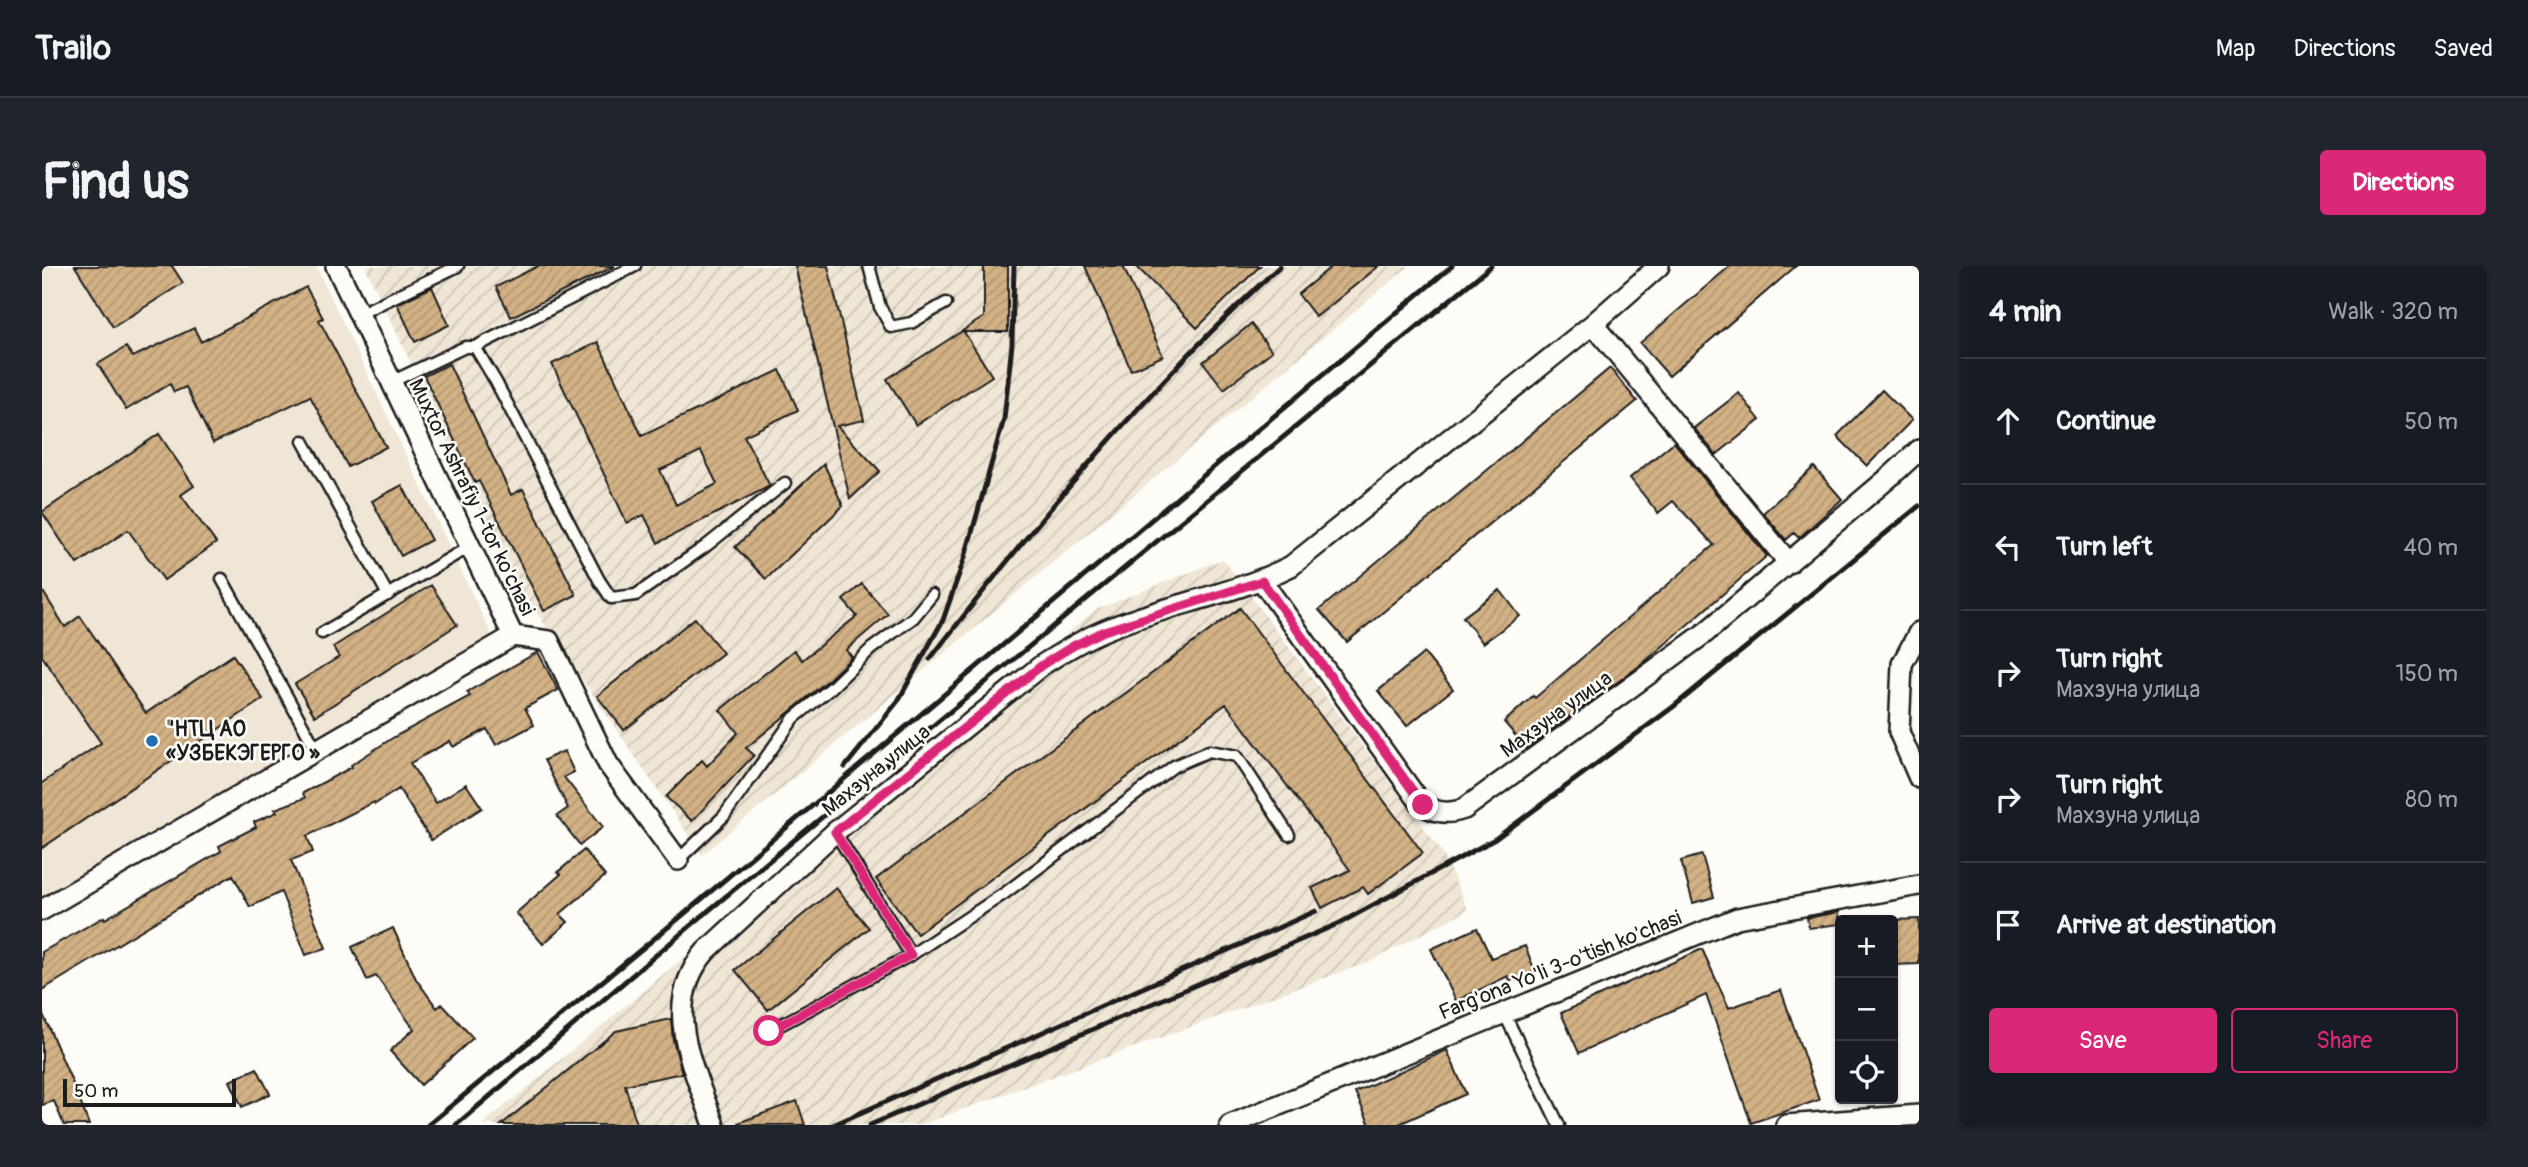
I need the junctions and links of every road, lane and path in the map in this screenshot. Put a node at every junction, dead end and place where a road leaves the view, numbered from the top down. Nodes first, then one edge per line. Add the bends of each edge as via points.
1 (336, 266) edge
2 (458, 266) edge
3 (635, 266) edge
4 (869, 266) edge
5 (1659, 266) edge
6 (946, 303) dead end
7 (359, 314) junction
8 (1594, 324) junction
9 (475, 347) junction
10 (391, 382) junction
11 (303, 441) dead end
12 (1919, 450) edge
13 (785, 483) dead end
14 (464, 550) dead end
15 (1789, 563) junction
16 (222, 579) dead end
17 (1262, 581) junction
18 (388, 594) junction
19 (932, 594) dead end
20 (1919, 632) edge
21 (322, 633) dead end
22 (513, 636) junction
23 (317, 751) junction
24 (1919, 778) edge
25 (835, 832) junction
26 (1289, 835) dead end
27 (678, 860) joint
28 (1919, 885) edge
29 (42, 910) edge
30 (911, 955) junction
31 (1504, 1013) junction
32 (769, 1031) dead end
33 (1919, 1115) edge
34 (714, 1125) edge
35 (1230, 1125) edge
36 (1559, 1125) edge
37 (1789, 1125) edge

1 - 7 street, Muxtor Ashrafiy 1-tor ko'chasi
2 - 7 lane
3 - 9 lane
4 - 6 lane via 880,307 891,327 911,323
5 - 8 street, Махзуна улица
7 - 10 street, Muxtor Ashrafiy 1-tor ko'chasi
8 - 15 street
8 - 17 street, Махзуна улица via 1292,566
9 - 10 lane via 465,347
9 - 13 lane via 611,598 636,594
10 - 22 street, Muxtor Ashrafiy 1-tor ko'chasi
11 - 18 lane
12 - 15 street, Махзуна улица
14 - 18 lane
15 - 17 street, Махзуна улица via 1705,633 1464,809 1445,812 1419,800
16 - 23 lane
17 - 25 street, Махзуна улица via 1104,631 1073,646 1042,665
18 - 21 lane
19 - 27 lane via 913,618 794,718 724,816
20 - 24 street via 1902,664 1899,732
22 - 23 street
22 - 27 street, Muxtor Ashrafiy 1-tor ko'chasi via 549,641 608,764
23 - 29 street
25 - 30 lane
25 - 34 street, Махзуна улица via 692,968 683,999 683,1035
26 - 30 lane via 1237,756 1209,751 1174,766 1005,894
28 - 31 street, Farg'ona Yo'li 3-o'tish ko'chasi via 1737,918
30 - 32 lane
31 - 35 street, Farg'ona Yo'li 3-o'tish ko'chasi
31 - 36 lane
33 - 37 street

